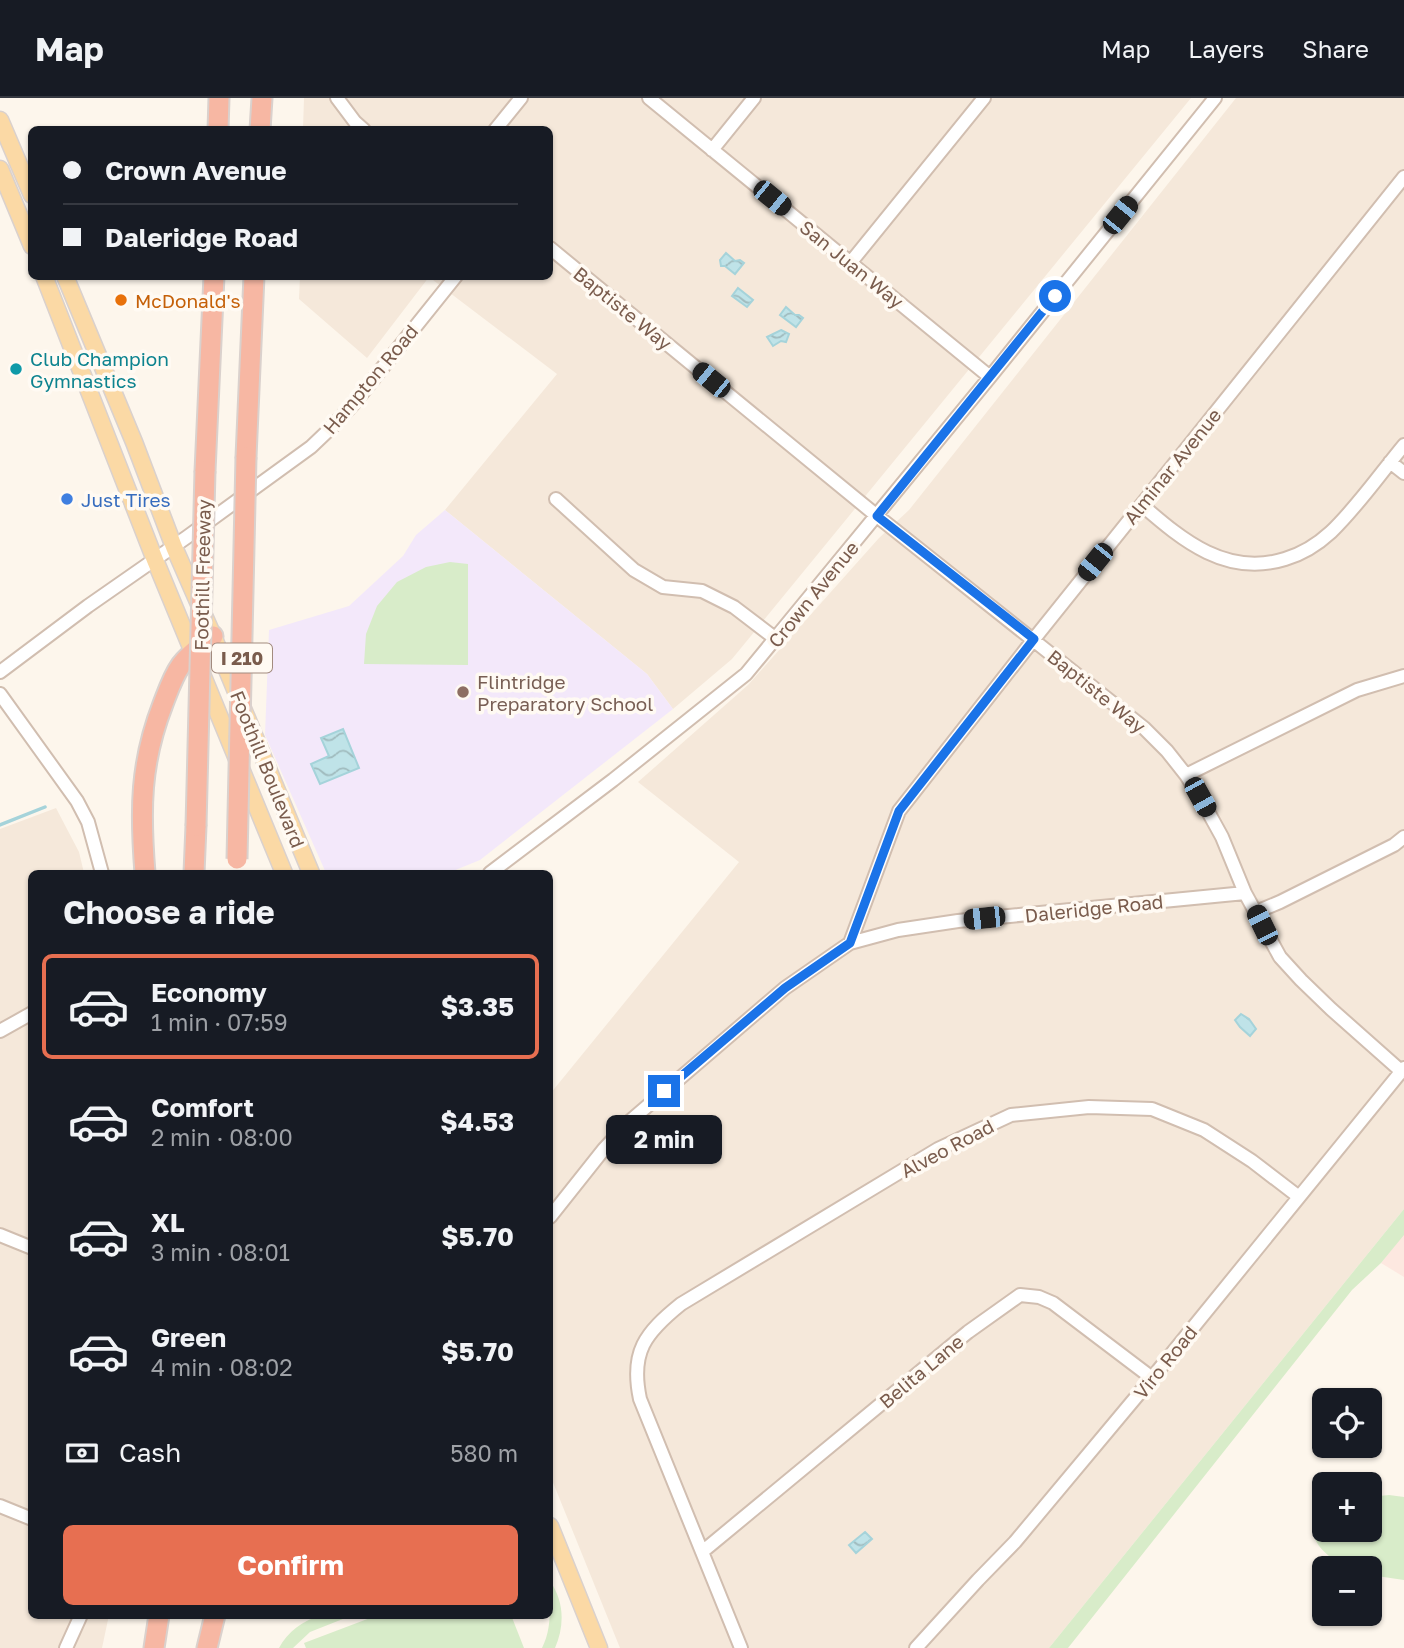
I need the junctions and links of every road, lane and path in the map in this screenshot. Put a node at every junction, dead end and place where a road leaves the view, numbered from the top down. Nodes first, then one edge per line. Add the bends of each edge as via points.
1 (219, 98) edge
2 (262, 98) edge
3 (337, 98) edge
4 (520, 98) edge
5 (649, 98) edge
6 (754, 98) edge
7 (984, 98) edge
8 (1215, 98) edge
9 (0, 120) edge
10 (218, 126) edge
11 (260, 126) edge
12 (360, 126) edge
13 (498, 126) edge
14 (712, 150) junction
15 (0, 169) edge
16 (1404, 177) edge
17 (28, 186) edge
18 (28, 236) edge
19 (553, 250) edge
20 (851, 262) junction
21 (46, 280) edge
22 (67, 280) edge
23 (214, 280) edge
24 (254, 280) edge
25 (453, 280) edge
26 (990, 377) junction
27 (1404, 445) edge
28 (1390, 462) junction
29 (1404, 473) edge
30 (556, 499) dead end
31 (1142, 505) junction
32 (877, 516) junction
33 (174, 547) junction
34 (155, 560) junction
35 (213, 636) junction
36 (776, 639) junction
37 (1034, 639) junction
38 (193, 653) junction
39 (0, 672) edge
40 (1404, 676) edge
41 (0, 694) edge
42 (1186, 775) junction
43 (1404, 837) edge
44 (237, 866) edge
45 (101, 870) edge
46 (145, 870) edge
47 (194, 870) edge
48 (283, 870) edge
49 (310, 870) edge
50 (494, 870) edge
51 (1245, 893) junction
52 (1256, 912) junction
53 (850, 943) junction
54 (28, 1015) edge
55 (0, 1031) edge
56 (1403, 1069) edge
57 (1298, 1197) junction
58 (553, 1213) edge
59 (0, 1235) edge
60 (28, 1246) edge
61 (1152, 1378) junction
62 (0, 1506) edge
63 (28, 1517) edge
64 (553, 1533) edge
65 (702, 1552) junction
66 (79, 1619) edge
67 (158, 1619) edge
68 (159, 1619) edge
69 (209, 1619) edge
70 (214, 1619) edge
71 (66, 1648) edge
72 (148, 1648) edge
73 (154, 1648) edge
74 (206, 1648) edge
75 (599, 1648) edge
76 (741, 1648) edge
77 (916, 1648) edge

1 - 10 highway
2 - 11 highway
3 - 12 street
4 - 13 street
5 - 14 street, San Juan Way
6 - 14 street
7 - 20 street
8 - 26 street, Crown Avenue
9 - 17 main road
14 - 20 street, San Juan Way
15 - 18 main road
16 - 31 street, Alminar Avenue
19 - 32 street, Baptiste Way
20 - 26 street, San Juan Way
21 - 34 main road, Foothill Boulevard
22 - 33 main road, Foothill Boulevard
23 - 47 highway, Foothill Freeway / I 210, bridge
24 - 44 highway, I 210, bridge
25 - 33 street, Hampton Road via 333,426
26 - 32 street, Crown Avenue
27 - 28 street
28 - 29 street
28 - 31 street via 1329,533 1299,554 1273,563 1255,565 1214,556
30 - 36 street via 634,570 663,586 702,591 734,607
31 - 37 street, Alminar Avenue
32 - 36 street, Crown Avenue
32 - 37 street, Baptiste Way
33 - 34 street, Hampton Road
33 - 35 main road, Foothill Boulevard
34 - 38 main road, Foothill Boulevard
34 - 39 street, Hampton Road
35 - 38 highway
35 - 49 main road, Foothill Boulevard
36 - 50 street, Crown Avenue via 746,674
37 - 42 street, Baptiste Way via 1144,728
37 - 53 street, Alminar Avenue via 899,811
38 - 46 highway via 170,685 147,760 141,810
38 - 48 main road, Foothill Boulevard
40 - 42 street via 1357,690
41 - 45 street via 77,801
42 - 51 street, Baptiste Way via 1222,837
43 - 52 street
51 - 52 street, Baptiste Way
51 - 53 street, Daleridge Road via 958,921
52 - 56 street, Baptiste Way via 1280,957 1301,980
53 - 58 street, Daleridge Road via 785,988 630,1121
54 - 55 street
56 - 57 street, Viro Road
57 - 61 street, Viro Road
57 - 65 street, Alveo Road via 1204,1130 1152,1109 1089,1107 1011,1115 937,1149 681,1304 650,1332 636,1364 636,1381
59 - 60 street
61 - 65 street, Belita Lane via 1053,1303 1020,1295 968,1332
61 - 77 street, Viro Road via 1015,1542
62 - 63 street
64 - 75 main road
65 - 76 street
66 - 71 street
67 - 72 highway
68 - 73 highway
69 - 74 highway
70 - 74 highway

